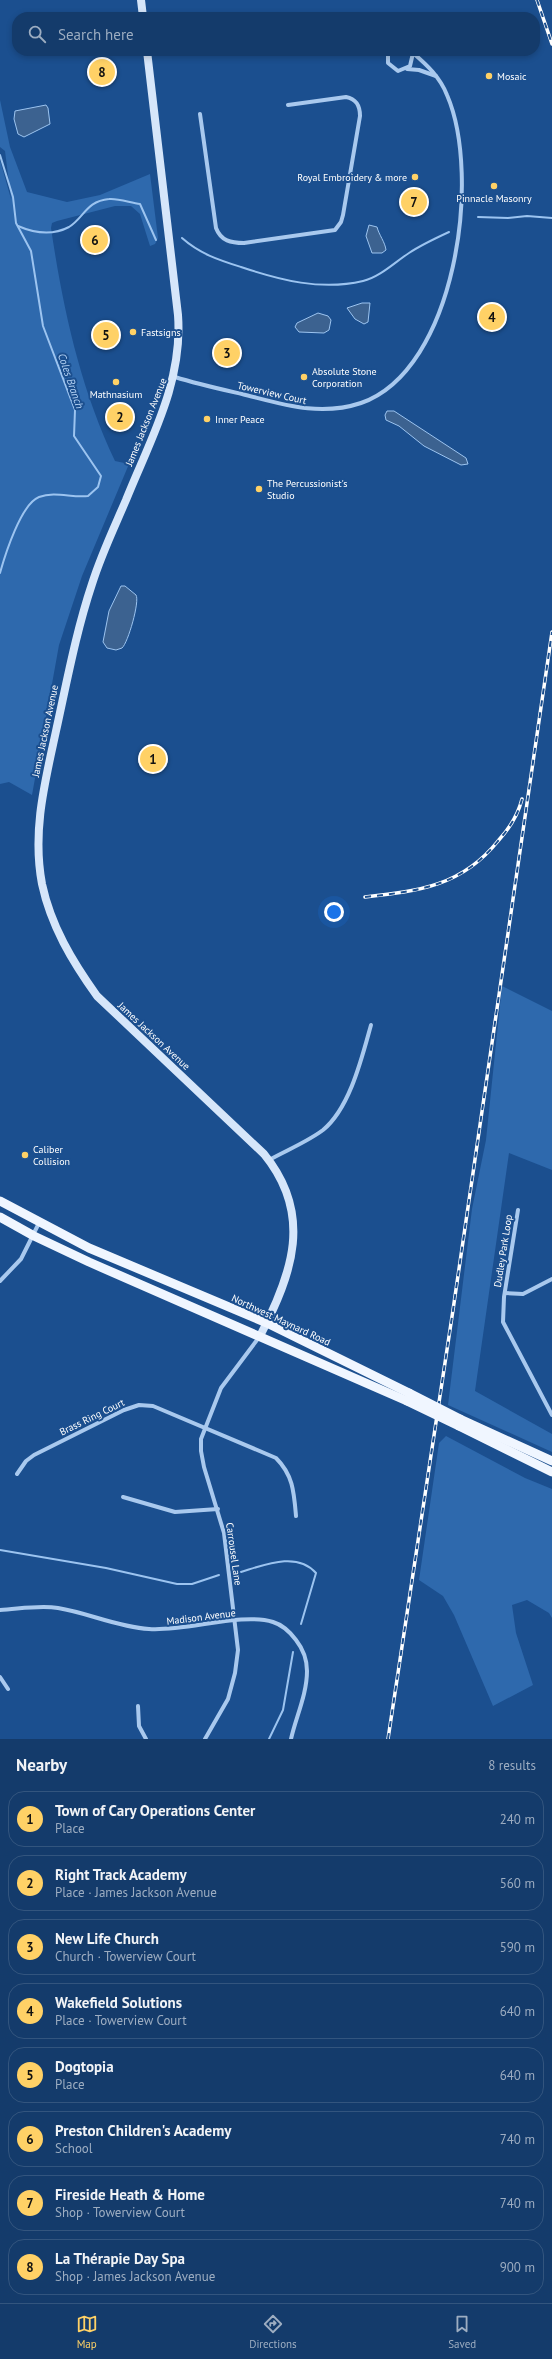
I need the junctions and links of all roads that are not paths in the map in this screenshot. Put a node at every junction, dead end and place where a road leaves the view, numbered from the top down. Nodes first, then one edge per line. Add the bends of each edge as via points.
1 (141, 0) edge
2 (142, 12) edge
3 (148, 56) edge
4 (387, 56) edge
5 (412, 56) edge
6 (417, 56) edge
7 (407, 69) junction
8 (436, 76) junction
9 (288, 105) dead end
10 (200, 114) dead end
11 (175, 377) junction
12 (371, 1025) dead end
13 (269, 1160) junction
14 (0, 1201) edge
15 (518, 1210) dead end
16 (0, 1217) edge
17 (39, 1223) junction
18 (34, 1236) junction
19 (552, 1279) edge
20 (0, 1282) edge
21 (505, 1294) junction
22 (267, 1323) junction
23 (260, 1336) junction
24 (408, 1397) junction
25 (552, 1415) edge
26 (460, 1423) junction
27 (205, 1427) junction
28 (552, 1461) edge
29 (552, 1472) edge
30 (17, 1474) dead end
31 (123, 1497) dead end
32 (218, 1509) junction
33 (296, 1516) dead end
34 (0, 1610) edge
35 (235, 1622) junction
36 (0, 1677) edge
37 (8, 1690) dead end
38 (138, 1706) dead end
39 (146, 1739) edge
40 (205, 1739) edge
41 (291, 1739) edge

1 - 2 street
3 - 11 street, James Jackson Avenue via 179,322
4 - 7 street via 390,67 398,70
5 - 7 street via 412,62
6 - 8 street, Towerview Court
7 - 8 street
8 - 11 street, Towerview Court via 452,106 458,136 463,192 460,239 449,282 438,311 425,340 403,373 390,385 362,402 330,410 298,408
9 - 10 street via 346,97 358,104 360,116 343,215 335,230 244,243 233,243 219,235
11 - 13 street, James Jackson Avenue via 92,582 73,652 45,779 40,806 38,857 45,894 59,935 97,996
12 - 13 street via 346,1098 332,1120 308,1140
13 - 22 street, James Jackson Avenue via 283,1182 291,1203 294,1239 285,1280
14 - 17 main road, Northwest Maynard Road
15 - 21 street, Dudley Park Loop
16 - 18 main road, Northwest Maynard Road
17 - 18 street
17 - 22 main road, Northwest Maynard Road via 96,1251
18 - 20 street via 17,1264
18 - 23 main road, Northwest Maynard Road
19 - 21 street, Dudley Park Loop via 523,1294
21 - 25 street, Dudley Park Loop via 503,1322
22 - 23 street, James Jackson Avenue
22 - 24 main road, Northwest Maynard Road
23 - 24 main road, Northwest Maynard Road
23 - 27 street, Carrousel Lane via 221,1388
24 - 26 main road, Northwest Maynard Road, bridge
26 - 28 main road, Northwest Maynard Road
26 - 29 main road, Northwest Maynard Road
27 - 30 street, Brass Ring Court via 153,1406 133,1406 34,1455
27 - 32 street, Carrousel Lane via 200,1451
27 - 33 street, Brass Ring Court via 266,1452 279,1461 289,1473 292,1482
31 - 32 street via 175,1512
32 - 35 street, Carrousel Lane via 224,1533
34 - 35 street, Madison Avenue via 56,1608 121,1626 151,1630
35 - 40 street, Carrousel Lane via 238,1650 233,1683 225,1707
35 - 41 street, Madison Avenue via 272,1622 286,1628 299,1644 306,1662 307,1676
36 - 37 street
38 - 39 street via 139,1726

